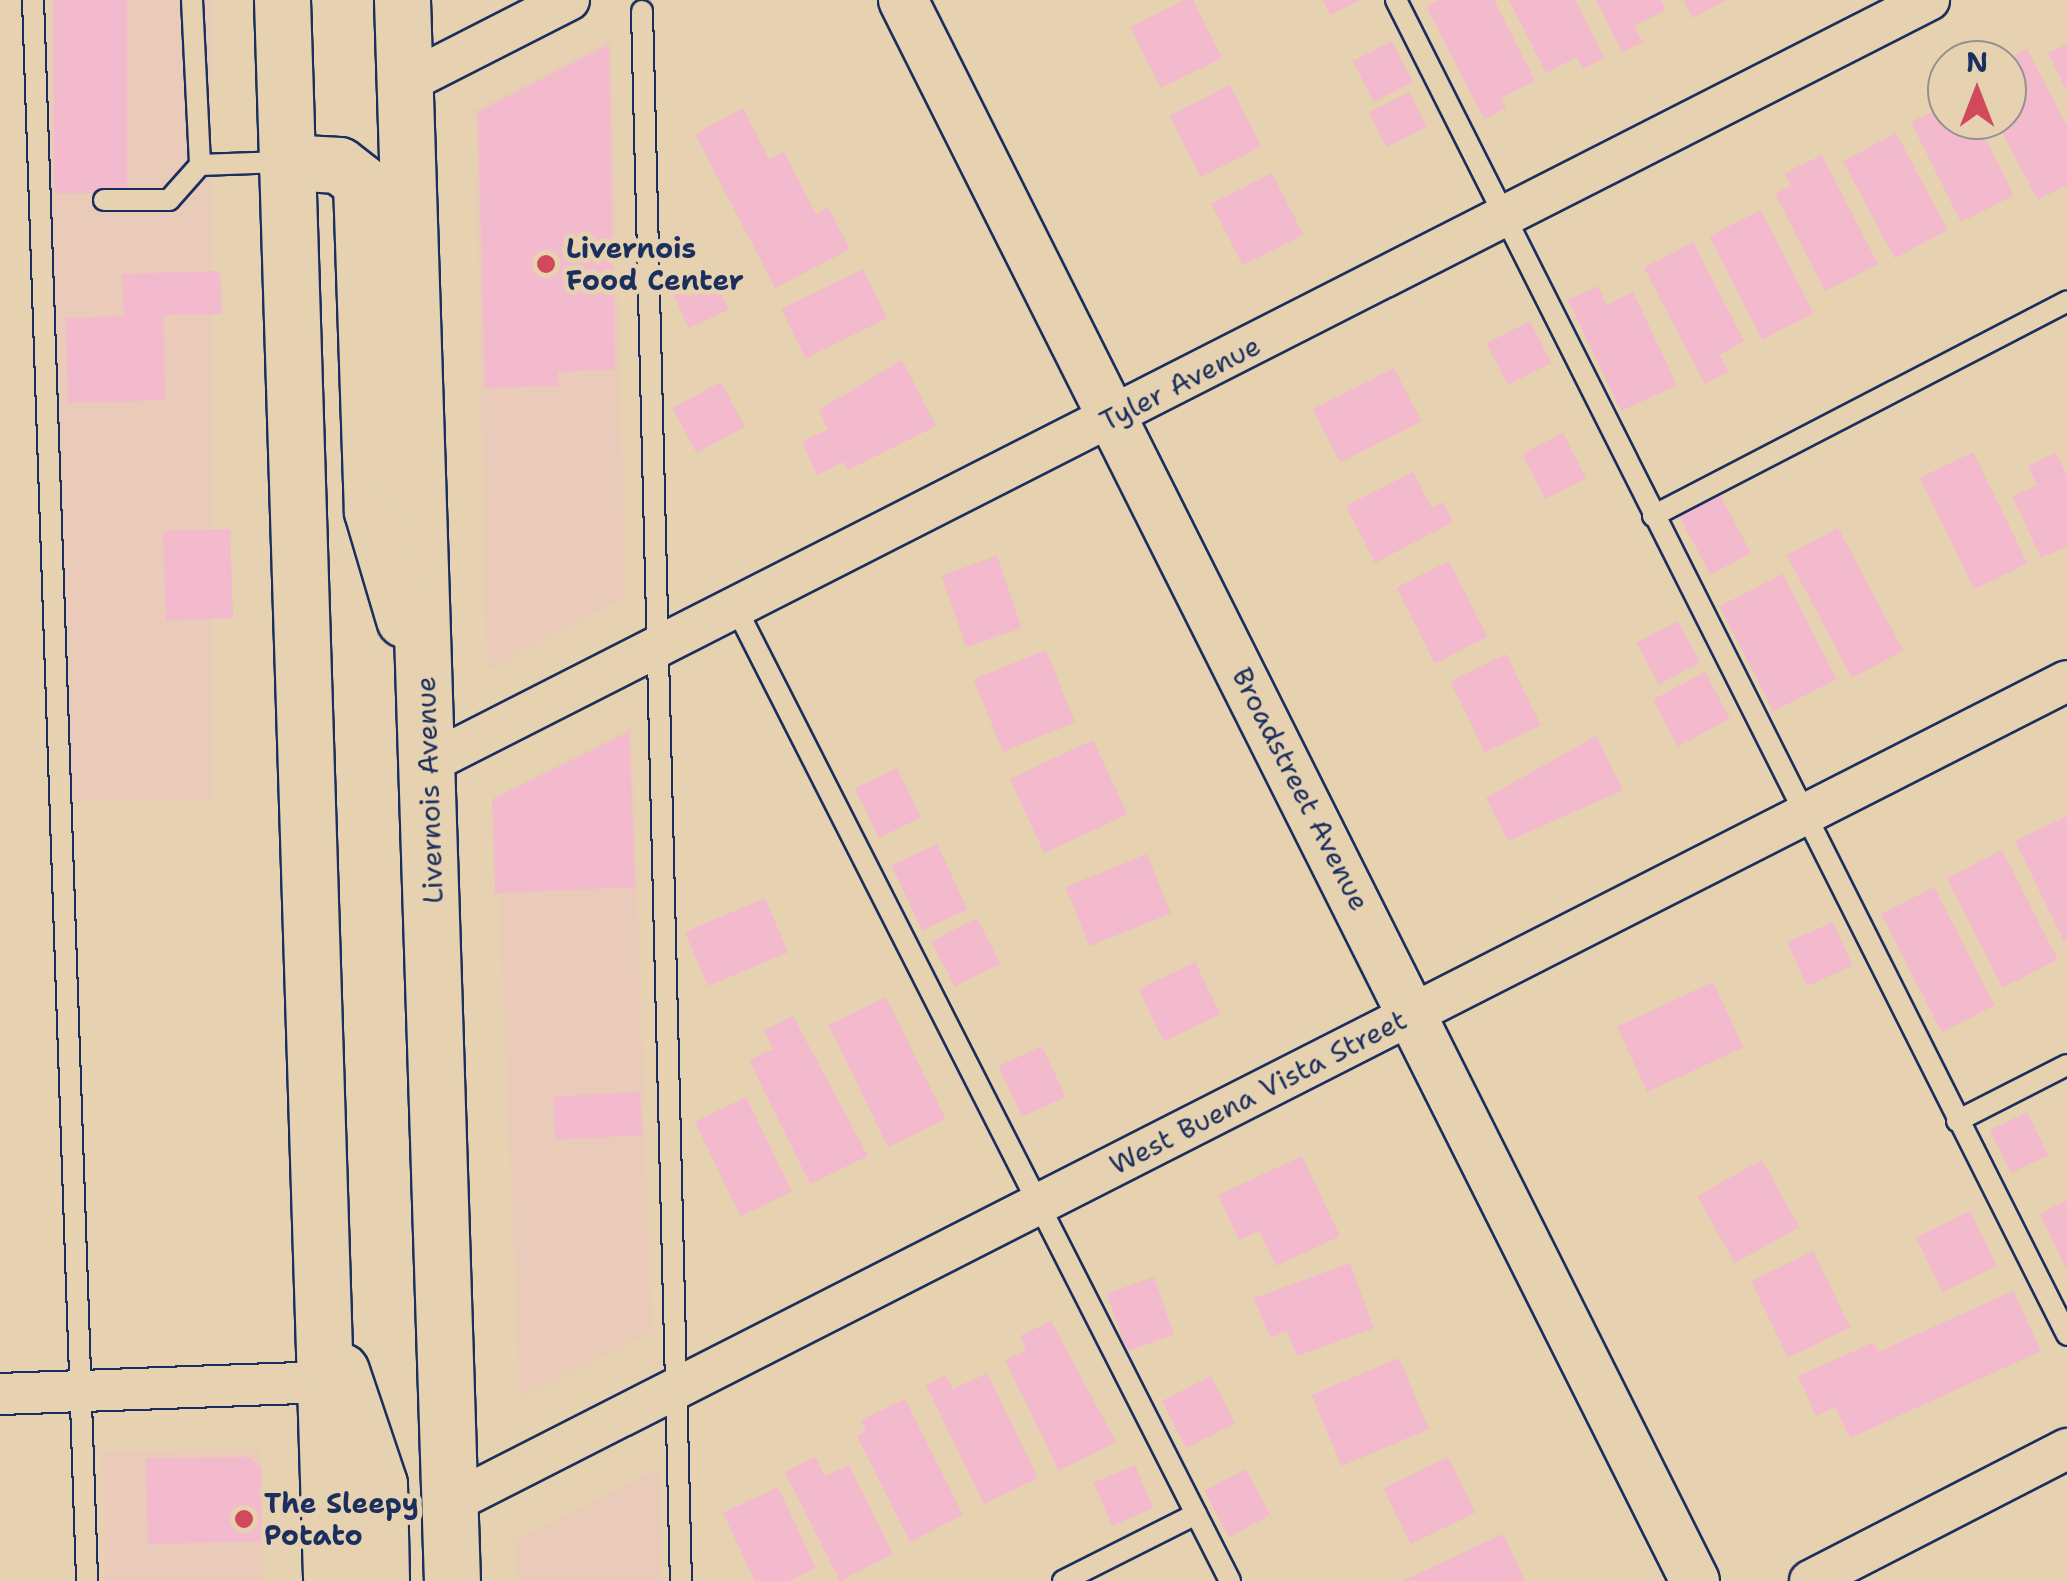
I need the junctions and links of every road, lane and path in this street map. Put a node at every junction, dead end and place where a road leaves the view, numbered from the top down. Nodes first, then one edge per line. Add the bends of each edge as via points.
1 (33, 0) edge
2 (192, 0) edge
3 (282, 0) edge
4 (402, 0) edge
5 (903, 0) edge
6 (1396, 0) edge
7 (1930, 0) edge
8 (551, 4) edge
9 (642, 12) dead end
10 (406, 83) junction
11 (285, 162) junction
12 (200, 165) junction
13 (104, 200) dead end
14 (1504, 217) junction
15 (2067, 301) edge
16 (1114, 416) junction
17 (1652, 516) junction
18 (736, 608) junction
19 (655, 649) junction
20 (2067, 681) edge
21 (427, 694) junction
22 (429, 764) junction
23 (1801, 816) junction
24 (1413, 1013) junction
25 (2067, 1065) edge
26 (1957, 1121) junction
27 (1041, 1203) junction
28 (322, 1316) junction
29 (2067, 1335) edge
30 (324, 1382) junction
31 (678, 1388) junction
32 (82, 1391) junction
33 (0, 1394) edge
34 (2067, 1450) edge
35 (449, 1504) junction
36 (1196, 1514) junction
37 (87, 1581) edge
38 (331, 1581) edge
39 (381, 1581) edge
40 (452, 1581) edge
41 (681, 1581) edge
42 (1064, 1581) edge
43 (1230, 1581) edge
44 (1695, 1581) edge
45 (1810, 1581) edge

1 - 32 lane
2 - 12 lane
3 - 11 main road
4 - 10 main road, Livernois Avenue
5 - 16 street, Broadstreet Avenue
6 - 14 lane
7 - 14 street, Tyler Avenue
8 - 10 street
9 - 19 lane
10 - 21 main road, Livernois Avenue
11 - 12 lane
11 - 21 main road via 340,164 360,182 372,511
11 - 28 main road
12 - 13 lane via 170,200
14 - 16 street, Tyler Avenue
14 - 17 lane
15 - 17 lane
16 - 18 street, Tyler Avenue
16 - 24 street, Broadstreet Avenue
17 - 23 lane
18 - 19 street, Tyler Avenue
18 - 27 lane
19 - 22 street, Tyler Avenue
19 - 31 lane
20 - 23 street, West Buena Vista Street
21 - 22 main road, Livernois Avenue
22 - 35 main road, Livernois Avenue
23 - 24 street, West Buena Vista Street
23 - 26 lane
24 - 27 street, West Buena Vista Street
24 - 44 street, Broadstreet Avenue
25 - 26 lane
26 - 29 lane
27 - 31 street, West Buena Vista Street
27 - 36 lane
28 - 30 main road
28 - 39 main road via 379,1484
30 - 32 street
30 - 38 main road
31 - 35 street, West Buena Vista Street
31 - 41 lane
32 - 33 street
32 - 37 lane
34 - 45 street
35 - 40 main road, Livernois Avenue
36 - 42 lane
36 - 43 lane

